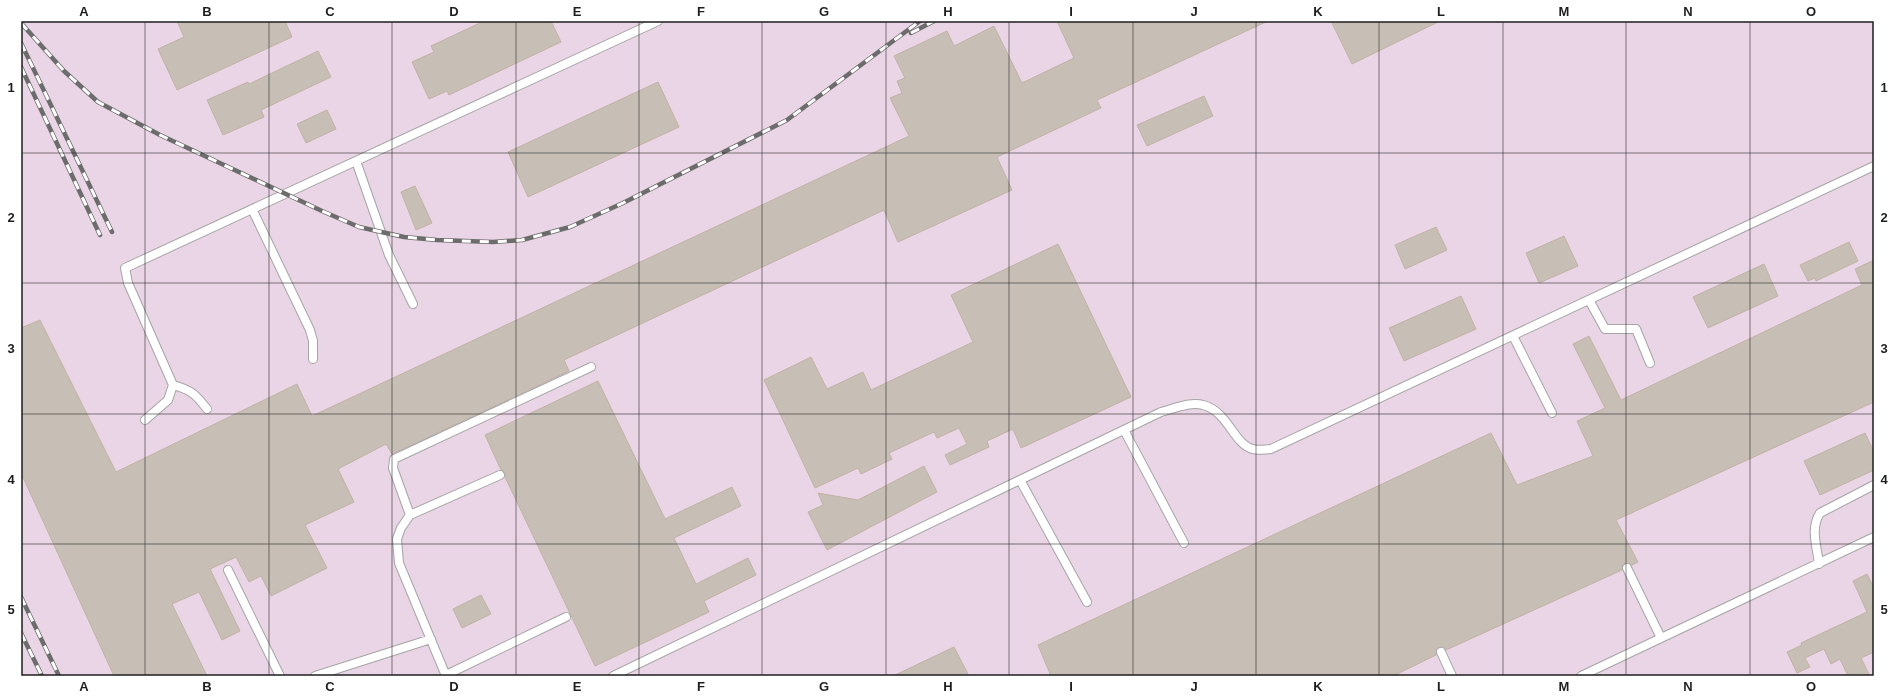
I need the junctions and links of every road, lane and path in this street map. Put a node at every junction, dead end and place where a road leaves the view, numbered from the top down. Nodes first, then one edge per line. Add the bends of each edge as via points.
1 (658, 21) edge
2 (356, 161) junction
3 (1874, 166) edge
4 (252, 209) junction
5 (1589, 300) junction
6 (413, 304) dead end
7 (1513, 336) junction
8 (313, 359) dead end
9 (1650, 363) dead end
10 (591, 367) dead end
11 (173, 385) junction
12 (207, 409) dead end
13 (1552, 413) dead end
14 (145, 420) dead end
15 (1124, 430) junction
16 (500, 475) dead end
17 (1020, 480) junction
18 (1874, 485) edge
19 (410, 515) junction
20 (1874, 538) edge
21 (1184, 543) dead end
22 (1819, 564) junction
23 (1627, 568) dead end
24 (228, 570) dead end
25 (1087, 602) dead end
26 (566, 617) dead end
27 (1661, 638) junction
28 (431, 639) junction
29 (1441, 652) dead end
30 (446, 675) edge
31 (280, 676) edge
32 (315, 676) edge
33 (613, 676) edge
34 (1452, 676) edge
35 (1581, 676) edge

1 - 2 lane
2 - 4 lane
2 - 6 lane via 389,255
3 - 5 lane
4 - 8 lane via 310,330
4 - 11 lane via 125,268 128,283
5 - 7 lane
5 - 9 lane via 1605,329 1636,329
7 - 13 lane
7 - 15 lane via 1271,449 1253,450 1245,446 1220,413 1203,405 1161,412
10 - 19 lane via 394,459 392,468
11 - 12 lane via 187,388
11 - 14 lane via 168,400
15 - 17 lane
15 - 21 lane
16 - 19 lane
17 - 25 lane
17 - 33 lane
18 - 22 lane via 1820,513 1814,530
19 - 28 lane via 397,539 399,563
20 - 22 lane
22 - 27 lane
23 - 27 lane
24 - 31 lane
26 - 30 lane
27 - 35 lane
28 - 30 lane
28 - 32 lane
29 - 34 lane

